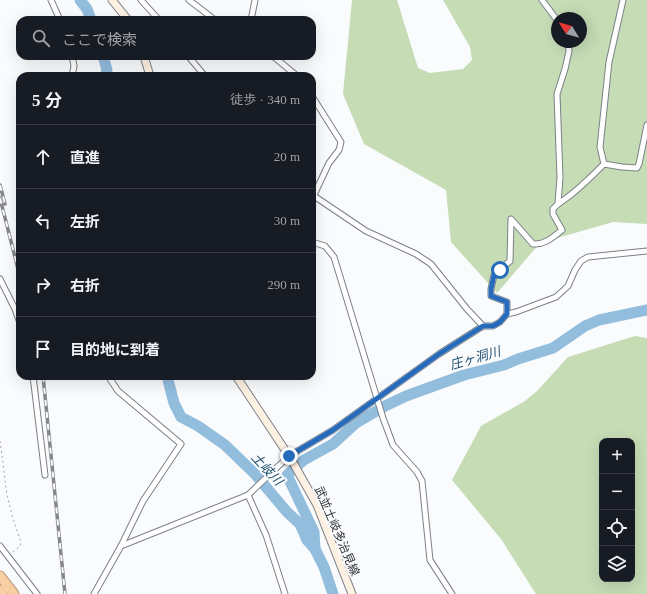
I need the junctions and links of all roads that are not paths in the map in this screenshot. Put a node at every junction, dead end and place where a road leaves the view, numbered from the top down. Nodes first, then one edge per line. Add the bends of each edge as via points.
1 (50, 0) edge
2 (112, 0) edge
3 (141, 0) edge
4 (189, 0) edge
5 (255, 0) edge
6 (542, 0) edge
7 (623, 0) edge
8 (551, 12) edge
9 (58, 16) edge
10 (125, 16) edge
11 (155, 16) edge
12 (210, 16) edge
13 (252, 16) edge
14 (569, 48) edge
15 (73, 60) edge
16 (145, 60) edge
17 (191, 60) edge
18 (278, 60) edge
19 (73, 72) edge
20 (149, 72) edge
21 (202, 72) edge
22 (292, 72) edge
23 (316, 102) edge
24 (647, 125) edge
25 (604, 164) junction
26 (316, 191) edge
27 (316, 199) edge
28 (558, 203) junction
29 (316, 243) edge
30 (647, 251) edge
31 (0, 279) edge
32 (16, 312) edge
33 (507, 314) junction
34 (483, 326) junction
35 (33, 380) edge
36 (111, 380) edge
37 (239, 380) edge
38 (377, 398) junction
39 (288, 458) junction
40 (45, 476) dead end
41 (248, 495) junction
42 (0, 546) edge
43 (121, 546) junction
44 (0, 576) edge
45 (0, 590) edge
46 (3, 594) edge
47 (14, 594) edge
48 (38, 594) edge
49 (94, 594) edge
50 (285, 594) edge
51 (352, 594) edge
52 (452, 594) edge

1 - 9 street
2 - 10 main road
3 - 11 street
4 - 12 street
5 - 13 street
6 - 8 street
7 - 25 street via 609,62 600,147
14 - 28 street via 557,94 560,178
15 - 19 street
16 - 20 main road
17 - 21 street
18 - 22 street
23 - 26 street via 341,142
24 - 25 street via 636,168
25 - 28 street via 586,183
27 - 34 street via 366,231 416,254 431,264
28 - 33 street via 552,209 562,230 540,244 533,244 511,219 510,261 494,275 491,289 491,296 507,302
29 - 38 street via 325,246 334,257
30 - 33 street via 588,257 581,261 568,286 556,297
31 - 32 street
33 - 34 street via 493,326
34 - 38 street
35 - 40 street
36 - 43 street via 118,391 181,444 143,501
37 - 39 main road, 武並土岐多治見線
38 - 39 street
38 - 52 street via 393,445 422,481 430,560
39 - 41 street
39 - 51 main road, 武並土岐多治見線 via 317,505
41 - 43 street
41 - 50 street via 266,535
42 - 48 street
43 - 49 street
44 - 47 highway
45 - 46 highway

